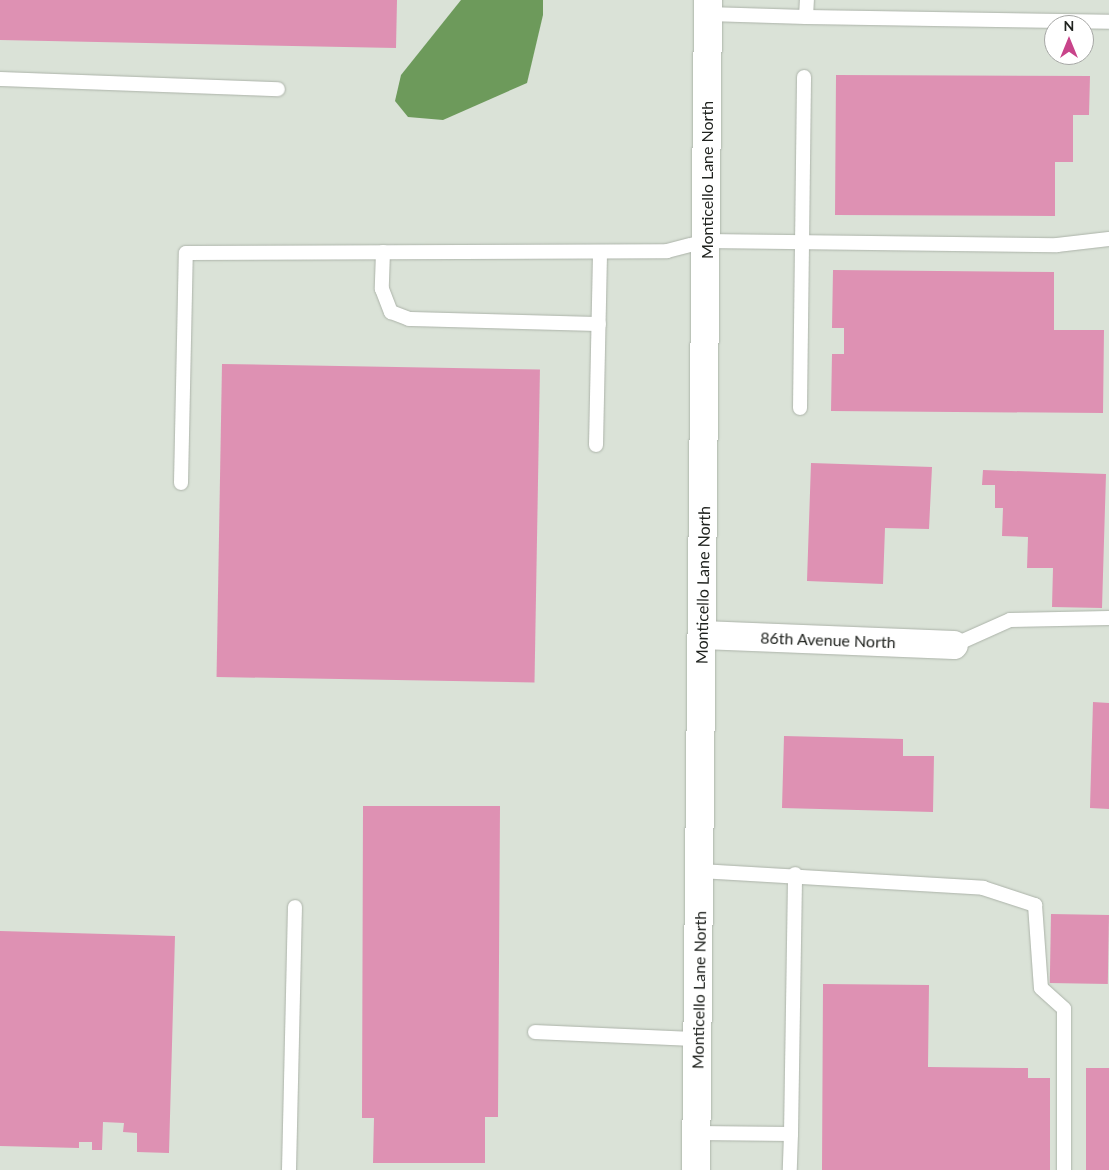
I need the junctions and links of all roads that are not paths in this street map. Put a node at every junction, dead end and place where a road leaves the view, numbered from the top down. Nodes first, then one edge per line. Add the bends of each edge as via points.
1 (807, 0) edge
2 (708, 7) edge
3 (806, 17) junction
4 (1109, 22) edge
5 (804, 77) dead end
6 (0, 79) edge
7 (278, 89) dead end
8 (1109, 239) edge
9 (706, 241) junction
10 (801, 244) junction
11 (383, 252) junction
12 (600, 252) junction
13 (599, 324) junction
14 (800, 408) dead end
15 (596, 445) dead end
16 (181, 483) dead end
17 (1109, 618) edge
18 (702, 635) junction
19 (954, 645) joint
20 (700, 870) junction
21 (795, 874) junction
22 (295, 906) dead end
23 (535, 1032) dead end
24 (698, 1039) junction
25 (697, 1133) junction
26 (791, 1134) junction
27 (289, 1170) edge
28 (696, 1170) edge
29 (790, 1170) edge
30 (1064, 1170) edge

1 - 3 lane
2 - 3 lane
2 - 9 street, Monticello Lane North
3 - 4 lane
5 - 10 lane
6 - 7 lane
8 - 10 lane via 1057,245
9 - 10 lane
9 - 12 lane via 667,251
9 - 18 street, Monticello Lane North
10 - 14 lane
11 - 12 lane
11 - 13 lane via 382,289 391,312 409,319
11 - 16 lane via 186,253
12 - 13 lane
13 - 15 lane
17 - 19 lane via 1010,620
18 - 19 street, 86th Avenue North
18 - 20 street, Monticello Lane North
20 - 21 lane
20 - 24 street, Monticello Lane North
21 - 26 lane
21 - 30 lane via 983,888 1035,905 1041,988 1064,1009
22 - 27 lane
23 - 24 lane
24 - 25 street, Monticello Lane North
25 - 26 lane
25 - 28 street, Monticello Lane North
26 - 29 lane

